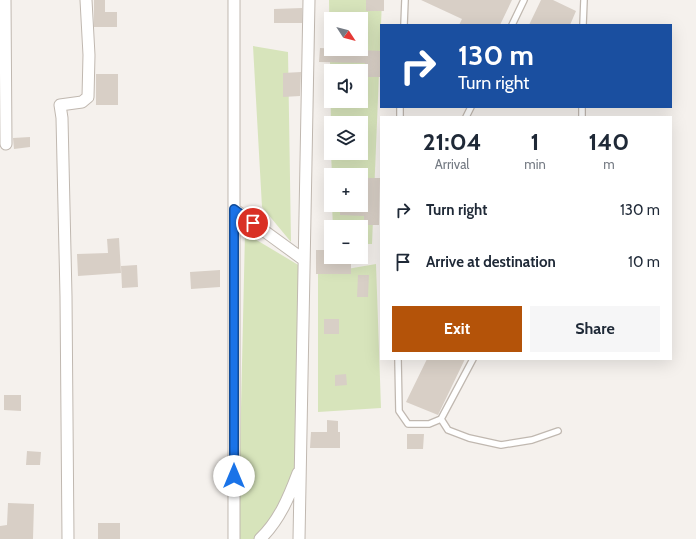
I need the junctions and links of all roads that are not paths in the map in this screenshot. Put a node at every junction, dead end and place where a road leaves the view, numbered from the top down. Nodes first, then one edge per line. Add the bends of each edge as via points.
1 (4, 0) edge
2 (86, 0) edge
3 (234, 0) edge
4 (309, 0) edge
5 (405, 0) edge
6 (524, 0) edge
7 (584, 0) edge
8 (404, 24) edge
9 (512, 24) edge
10 (584, 24) edge
11 (6, 144) dead end
12 (234, 209) junction
13 (304, 260) junction
14 (398, 360) edge
15 (472, 360) edge
16 (441, 419) junction
17 (558, 431) dead end
18 (302, 463) junction
19 (68, 539) edge
20 (234, 539) edge
21 (260, 539) edge
22 (299, 539) edge

1 - 11 street
2 - 19 street via 88,97 82,102 60,105 66,288
3 - 12 street
4 - 13 street
5 - 8 lane
6 - 9 lane
7 - 10 lane
12 - 13 street
12 - 20 street
13 - 18 street
14 - 16 lane via 399,411 408,424 429,424
15 - 16 lane
16 - 17 lane via 448,430 468,438 501,445 532,440
18 - 21 street via 288,499 268,532
18 - 22 street

